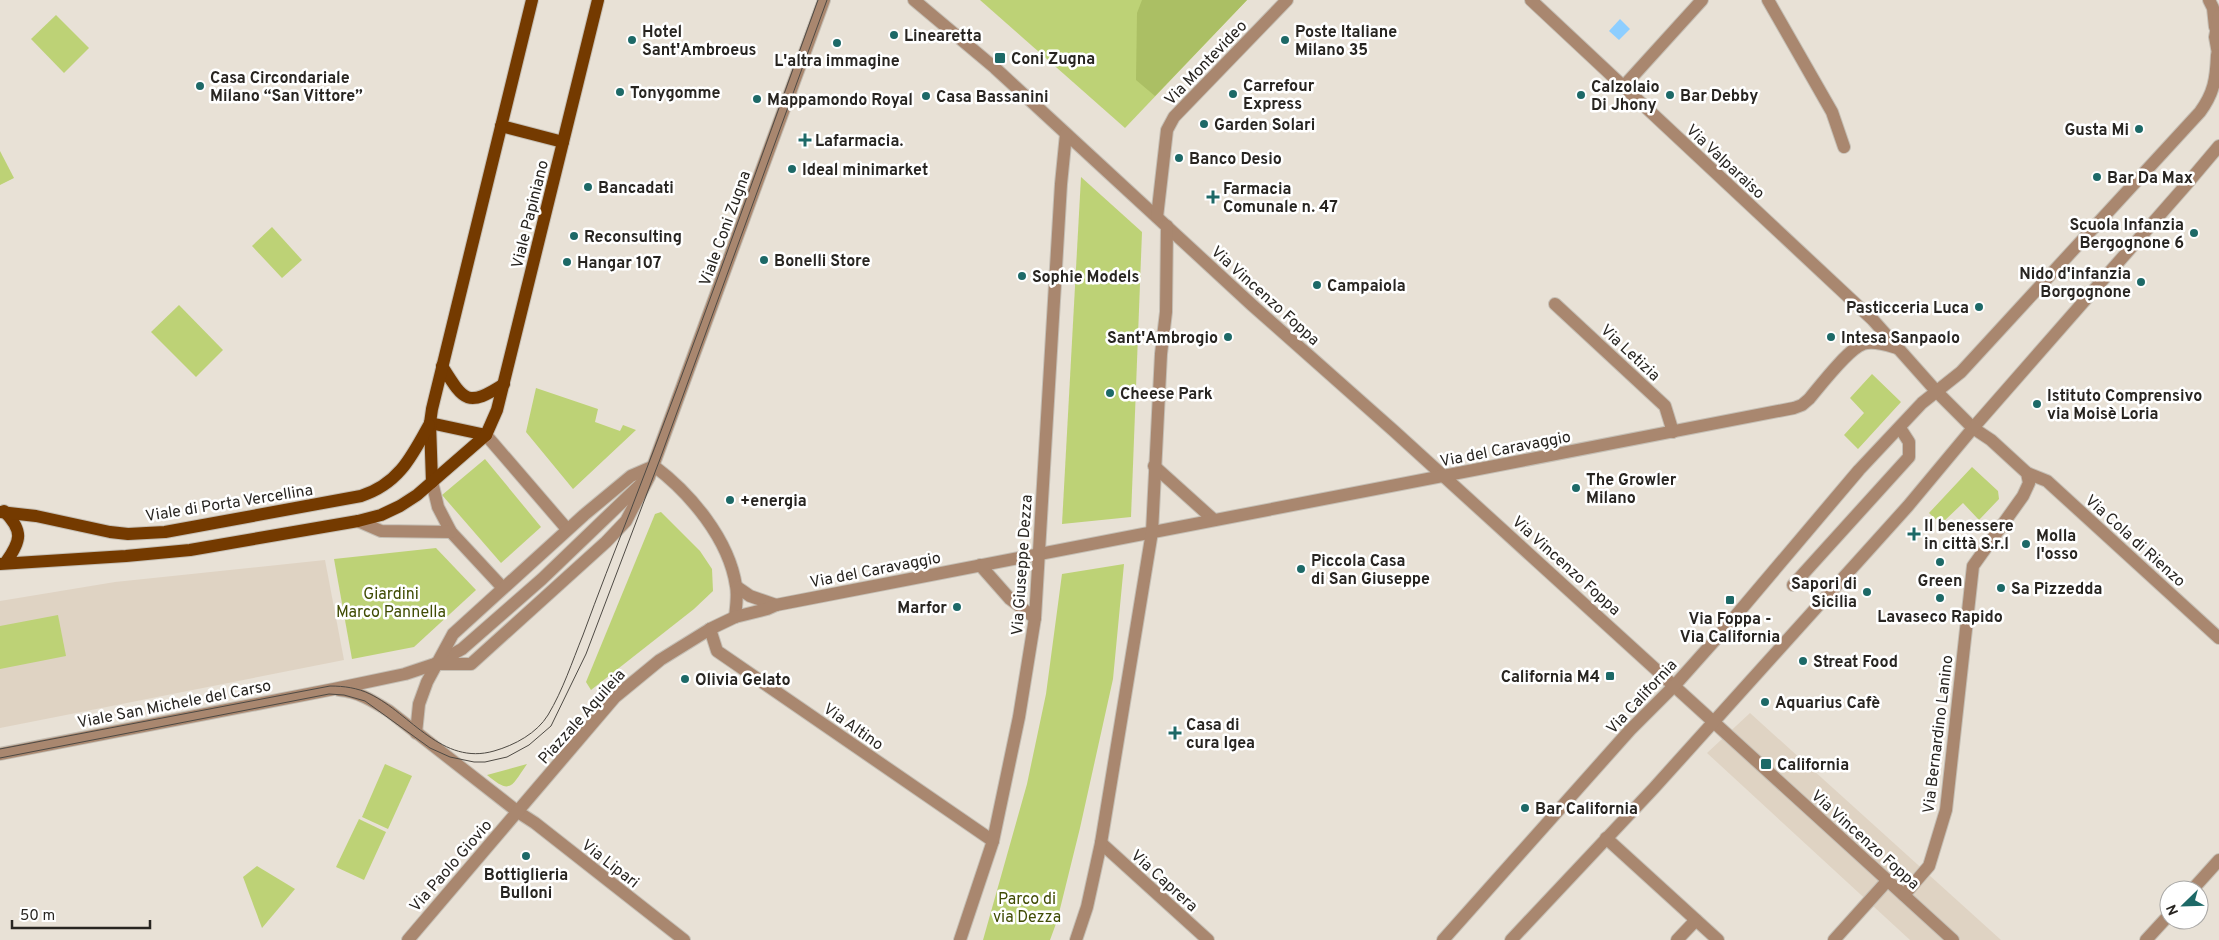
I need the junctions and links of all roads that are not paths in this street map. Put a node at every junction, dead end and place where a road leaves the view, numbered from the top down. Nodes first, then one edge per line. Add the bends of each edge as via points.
1 (532, 0) edge
2 (598, 0) edge
3 (824, 0) edge
4 (914, 0) edge
5 (1287, 0) edge
6 (1530, 0) edge
7 (1702, 0) edge
8 (1768, 0) edge
9 (2209, 0) edge
10 (2217, 22) edge
11 (2218, 57) edge
12 (1623, 87) junction
13 (501, 126) junction
14 (1066, 134) junction
15 (563, 142) junction
16 (2219, 146) edge
17 (1844, 147) dead end
18 (1162, 221) junction
19 (1555, 304) dead end
20 (1897, 348) junction
21 (442, 366) junction
22 (504, 384) junction
23 (1937, 392) junction
24 (430, 423) junction
25 (1900, 428) junction
26 (1973, 428) junction
27 (1673, 432) junction
28 (486, 435) junction
29 (654, 466) junction
30 (1154, 466) junction
31 (2027, 473) junction
32 (1444, 476) junction
33 (432, 482) junction
34 (1, 510) edge
35 (1214, 520) junction
36 (358, 522) junction
37 (567, 529) junction
38 (451, 532) junction
39 (1152, 532) junction
40 (1038, 555) junction
41 (3, 563) edge
42 (980, 565) junction
43 (1793, 585) dead end
44 (737, 587) junction
45 (503, 588) junction
46 (776, 605) junction
47 (735, 617) junction
48 (1035, 618) junction
49 (710, 629) junction
50 (2219, 638) edge
51 (435, 664) junction
52 (1675, 685) junction
53 (334, 690) junction
54 (1714, 722) junction
55 (416, 733) junction
56 (0, 754) edge
57 (518, 812) junction
58 (1606, 838) junction
59 (993, 841) junction
60 (1101, 843) junction
61 (2219, 860) edge
62 (1888, 880) junction
63 (2201, 880) edge
64 (1904, 895) junction
65 (1696, 920) junction
66 (2159, 926) edge
67 (408, 940) edge
68 (684, 940) edge
69 (960, 940) edge
70 (1076, 940) edge
71 (1208, 940) edge
72 (1443, 940) edge
73 (1511, 940) edge
74 (1678, 940) edge
75 (1718, 940) edge
76 (1834, 940) edge
77 (1953, 940) edge
78 (2146, 940) edge

1 - 13 main road
2 - 15 main road, Viale Papiniano
3 - 29 street, Viale Coni Zugna
4 - 14 street, Via Vincenzo Foppa
5 - 18 street, Via Montevideo via 1174,117 1167,130 1160,186
6 - 12 street, Via Valparaiso
7 - 12 street
8 - 17 street via 1832,112
9 - 10 street, Via California
10 - 11 street, Via California
11 - 23 street, Via California via 2210,99 2200,112 1960,372
12 - 20 street, Via Valparaiso via 1873,320
13 - 15 main road
13 - 21 main road
14 - 18 street, Via Vincenzo Foppa
14 - 40 street, Via Giuseppe Dezza
15 - 22 main road, Viale Papiniano
16 - 26 street
18 - 30 street via 1166,312 1160,354
18 - 32 street, Via Vincenzo Foppa
19 - 27 street, Via Letizia via 1665,406
20 - 23 street, Via Valparaiso
20 - 27 street, Via del Caravaggio via 1863,343 1853,349 1802,405
21 - 22 main road via 458,391 472,399 484,397
21 - 24 main road
22 - 28 main road, Viale Papiniano via 498,410
23 - 25 street, Via California via 1922,403
23 - 26 street, Via Valparaiso
24 - 28 main road
24 - 33 main road
24 - 34 main road, Viale di Porta Vercellina via 406,466 384,485 360,496 147,533 110,532
25 - 43 street via 1909,442 1909,458
25 - 52 street, Via California via 1859,470
26 - 31 street, Via Cola di Rienzo
26 - 54 street via 1908,506
27 - 32 street, Via del Caravaggio
28 - 33 main road
28 - 37 street
29 - 37 street via 631,476
29 - 44 street via 675,482 703,514 731,563
29 - 51 street via 640,486 542,579 462,649
29 - 51 street via 626,521 478,658 471,664
30 - 35 street
30 - 39 street
31 - 50 street, Via Cola di Rienzo via 2047,481
31 - 64 street, Via Bernardino Lanino via 2029,483 2023,496 1973,566 1946,810 1929,866
32 - 35 street, Via del Caravaggio
32 - 52 street, Via Vincenzo Foppa
33 - 36 main road via 400,506
33 - 38 street via 438,507
34 - 41 main road via 14,521 19,540
35 - 39 street, Via del Caravaggio
36 - 38 street via 381,531
36 - 41 main road via 174,552
37 - 45 street
38 - 45 street
39 - 40 street, Via del Caravaggio
39 - 60 street
40 - 42 street, Via del Caravaggio
40 - 48 street, Via Giuseppe Dezza
42 - 46 street, Via del Caravaggio
42 - 48 street via 1010,599
44 - 46 street via 750,596
44 - 47 street
45 - 51 street via 453,634
46 - 47 street, Via del Caravaggio
47 - 49 street, Piazzale Aquileia
48 - 59 street, Via Giuseppe Dezza via 1019,717
49 - 57 street, Piazzale Aquileia via 660,660 615,697
49 - 59 street, Via Altino via 717,651
51 - 53 street, Viale San Michele del Carso
51 - 55 street via 419,704
52 - 54 street, Via Vincenzo Foppa
52 - 72 street, Via California via 1630,730
53 - 55 street via 346,690 370,699
53 - 56 street, Viale San Michele del Carso
54 - 58 street
54 - 62 street, Via Vincenzo Foppa
55 - 57 street
57 - 67 street, Via Paolo Giovio
57 - 68 street, Via Lipari
58 - 65 street
58 - 73 street
59 - 69 street, Via Giuseppe Dezza
60 - 70 street
60 - 71 street, Via Caprera
61 - 63 street
62 - 64 street, Via Vincenzo Foppa
62 - 76 street
64 - 77 street, Via Vincenzo Foppa
65 - 74 street
65 - 75 street
66 - 78 street

